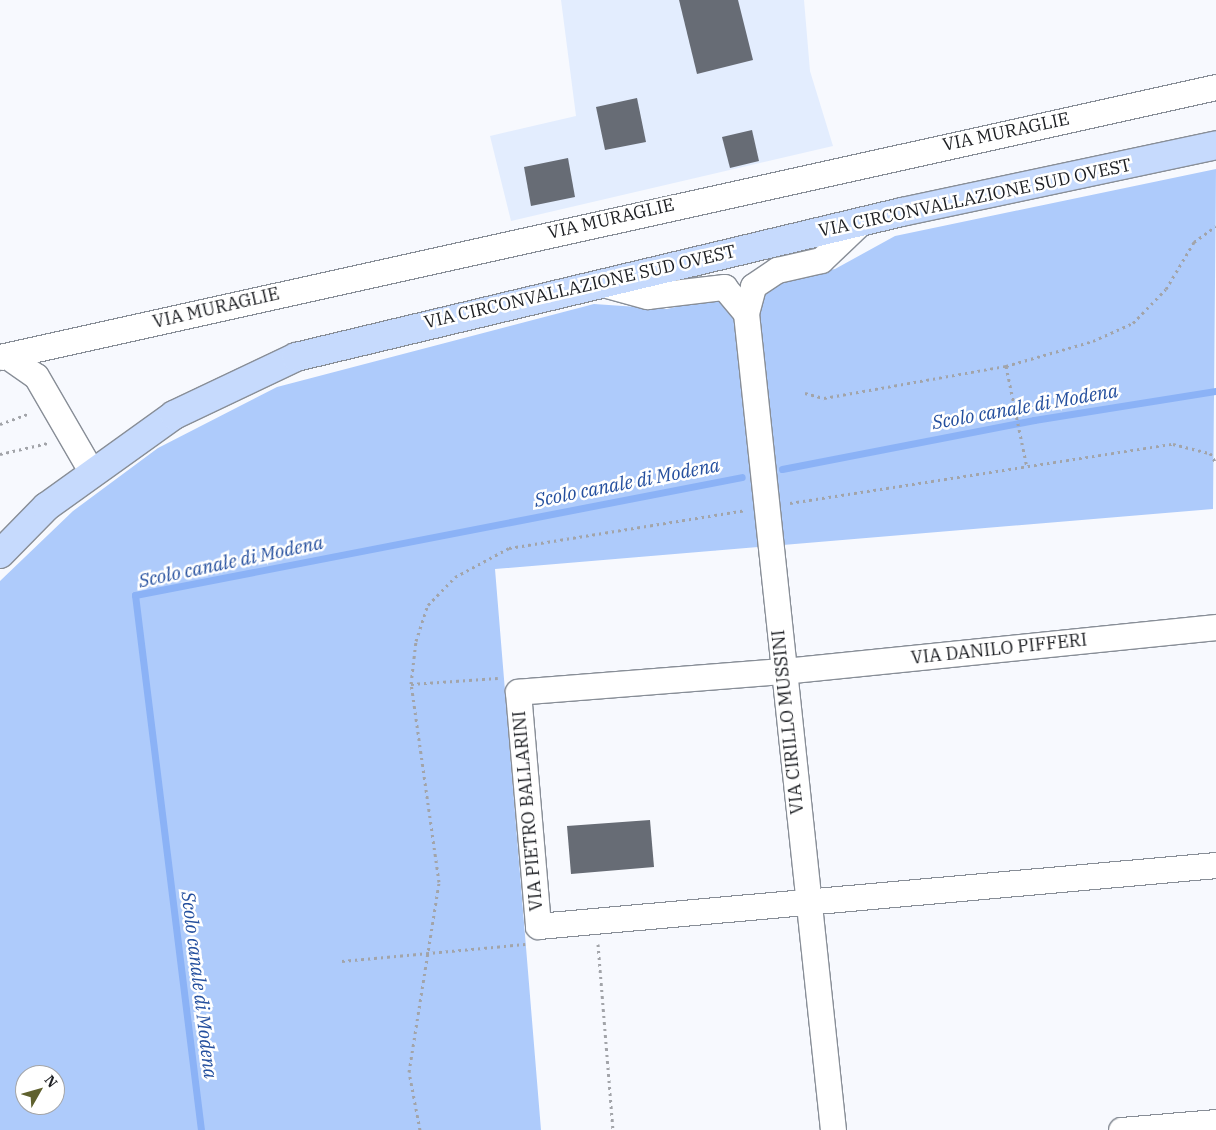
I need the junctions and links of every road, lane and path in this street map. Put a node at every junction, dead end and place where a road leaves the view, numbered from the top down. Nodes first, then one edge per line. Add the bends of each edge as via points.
1 (1216, 87) edge
2 (1216, 145) edge
3 (861, 222) junction
4 (1216, 226) edge
5 (599, 283) junction
6 (746, 313) junction
7 (3, 356) edge
8 (1006, 366) junction
9 (805, 393) dead end
10 (52, 404) junction
11 (0, 424) edge
12 (72, 438) junction
13 (0, 454) edge
14 (1216, 463) edge
15 (1027, 467) junction
16 (91, 471) junction
17 (765, 507) junction
18 (0, 554) edge
19 (1216, 627) edge
20 (782, 672) junction
21 (1216, 865) edge
22 (807, 903) junction
23 (596, 921) junction
24 (530, 944) dead end
25 (430, 954) junction
26 (342, 961) dead end
27 (1216, 1122) edge
28 (420, 1130) edge
29 (613, 1130) edge
30 (833, 1130) edge
31 (1121, 1130) edge

1 - 7 street, VIA MURAGLIE
2 - 3 main road, VIA CIRCONVALLAZIONE SUD OVEST
3 - 5 main road, VIA CIRCONVALLAZIONE SUD OVEST
3 - 6 street via 821,260 776,270 753,286
4 - 8 path via 1194,242 1166,289 1133,323 1093,341
5 - 6 street via 647,296 724,287
5 - 16 main road, VIA CIRCONVALLAZIONE SUD OVEST via 296,357 174,415
6 - 17 street, VIA CIRILLO MUSSINI
7 - 10 street, VIA MURAGLIE via 36,376
8 - 9 path via 824,398
8 - 15 path
10 - 11 path
10 - 12 street, VIA MURAGLIE
12 - 13 path
12 - 16 street, VIA MURAGLIE
14 - 15 path via 1210,453 1173,444
15 - 17 path
16 - 18 main road, VIA CIRCONVALLAZIONE SUD OVEST via 46,507
17 - 20 street, VIA CIRILLO MUSSINI
17 - 25 path via 509,548 455,577 428,605 416,640 411,684 439,882
19 - 20 street, VIA DANILO PIFFERI
20 - 22 street, VIA CIRILLO MUSSINI
20 - 23 street, VIA PIETRO BALLARINI via 518,692 538,926
21 - 22 street
22 - 23 street, VIA PIETRO BALLARINI
22 - 30 street, VIA CIRILLO MUSSINI
23 - 29 path
24 - 25 path
25 - 26 path
25 - 28 path via 410,1072
27 - 31 street

